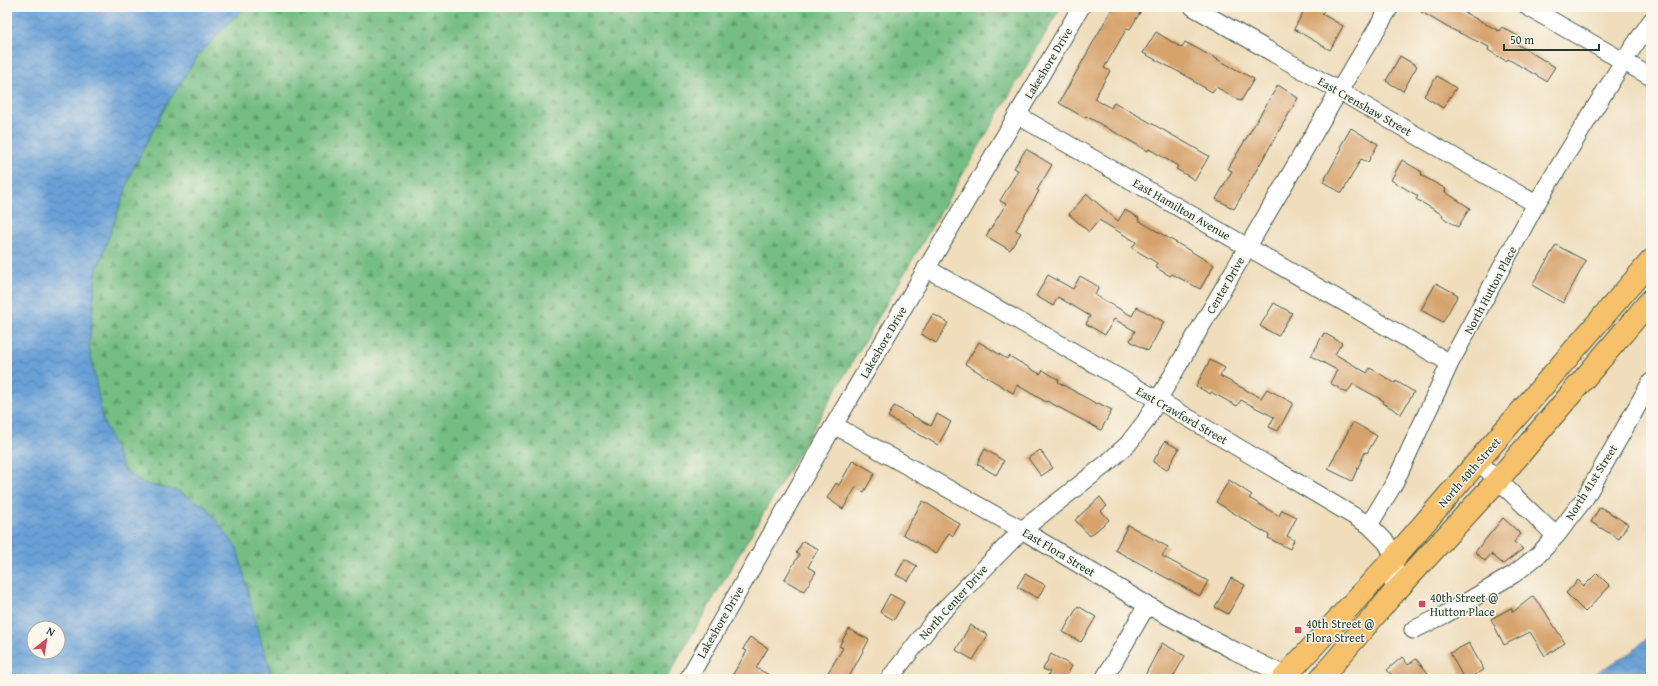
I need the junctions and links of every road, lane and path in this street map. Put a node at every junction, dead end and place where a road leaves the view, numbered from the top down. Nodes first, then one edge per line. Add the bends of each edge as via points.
1 (1081, 7) edge
2 (1193, 7) edge
3 (1390, 7) edge
4 (1528, 7) edge
5 (1651, 21) edge
6 (1623, 62) junction
7 (1651, 77) edge
8 (1339, 91) junction
9 (1017, 115) junction
10 (1536, 204) junction
11 (1248, 247) junction
12 (1651, 261) edge
13 (926, 268) junction
14 (1651, 300) edge
15 (1450, 363) junction
16 (1651, 382) edge
17 (1158, 400) junction
18 (834, 425) junction
19 (1478, 461) junction
20 (1498, 481) junction
21 (1369, 525) junction
22 (1022, 530) junction
23 (1556, 536) junction
24 (1395, 557) junction
25 (1393, 594) junction
26 (1147, 605) junction
27 (1413, 630) dead end
28 (1284, 678) edge
29 (688, 679) edge
30 (889, 679) edge
31 (1104, 679) edge
32 (1320, 679) edge

1 - 9 street, Lakeshore Drive
2 - 8 street, East Crenshaw Street
3 - 8 street, Center Drive
4 - 6 street
5 - 6 street
6 - 7 street
6 - 10 street, North Hutton Place
8 - 10 street, East Crenshaw Street
8 - 11 street, Center Drive
9 - 11 street, East Hamilton Avenue
9 - 13 street, Lakeshore Drive
10 - 15 street, North Hutton Place
11 - 15 street, East Hamilton Avenue
11 - 17 street, Center Drive
12 - 19 main road, North 40th Street
13 - 17 street, East Crawford Street
13 - 18 street, Lakeshore Drive
14 - 20 main road
15 - 21 street, North Hutton Place via 1395,482
16 - 23 street, North 41st Street via 1585,498
17 - 21 street, East Crawford Street
17 - 22 street, Center Drive via 1128,444
18 - 22 street, East Flora Street
18 - 29 street, Lakeshore Drive
19 - 20 street
19 - 24 main road, North 40th Street
20 - 23 street
20 - 25 main road
21 - 24 street, East Crawford Street via 1386,542
22 - 26 street, East Flora Street
22 - 30 street, North Center Drive via 937,617
23 - 27 street, North 41st Street via 1537,556 1514,574
24 - 25 street
24 - 28 main road, North 40th Street
25 - 32 main road
26 - 28 street, East Flora Street via 1276,671
26 - 31 street

